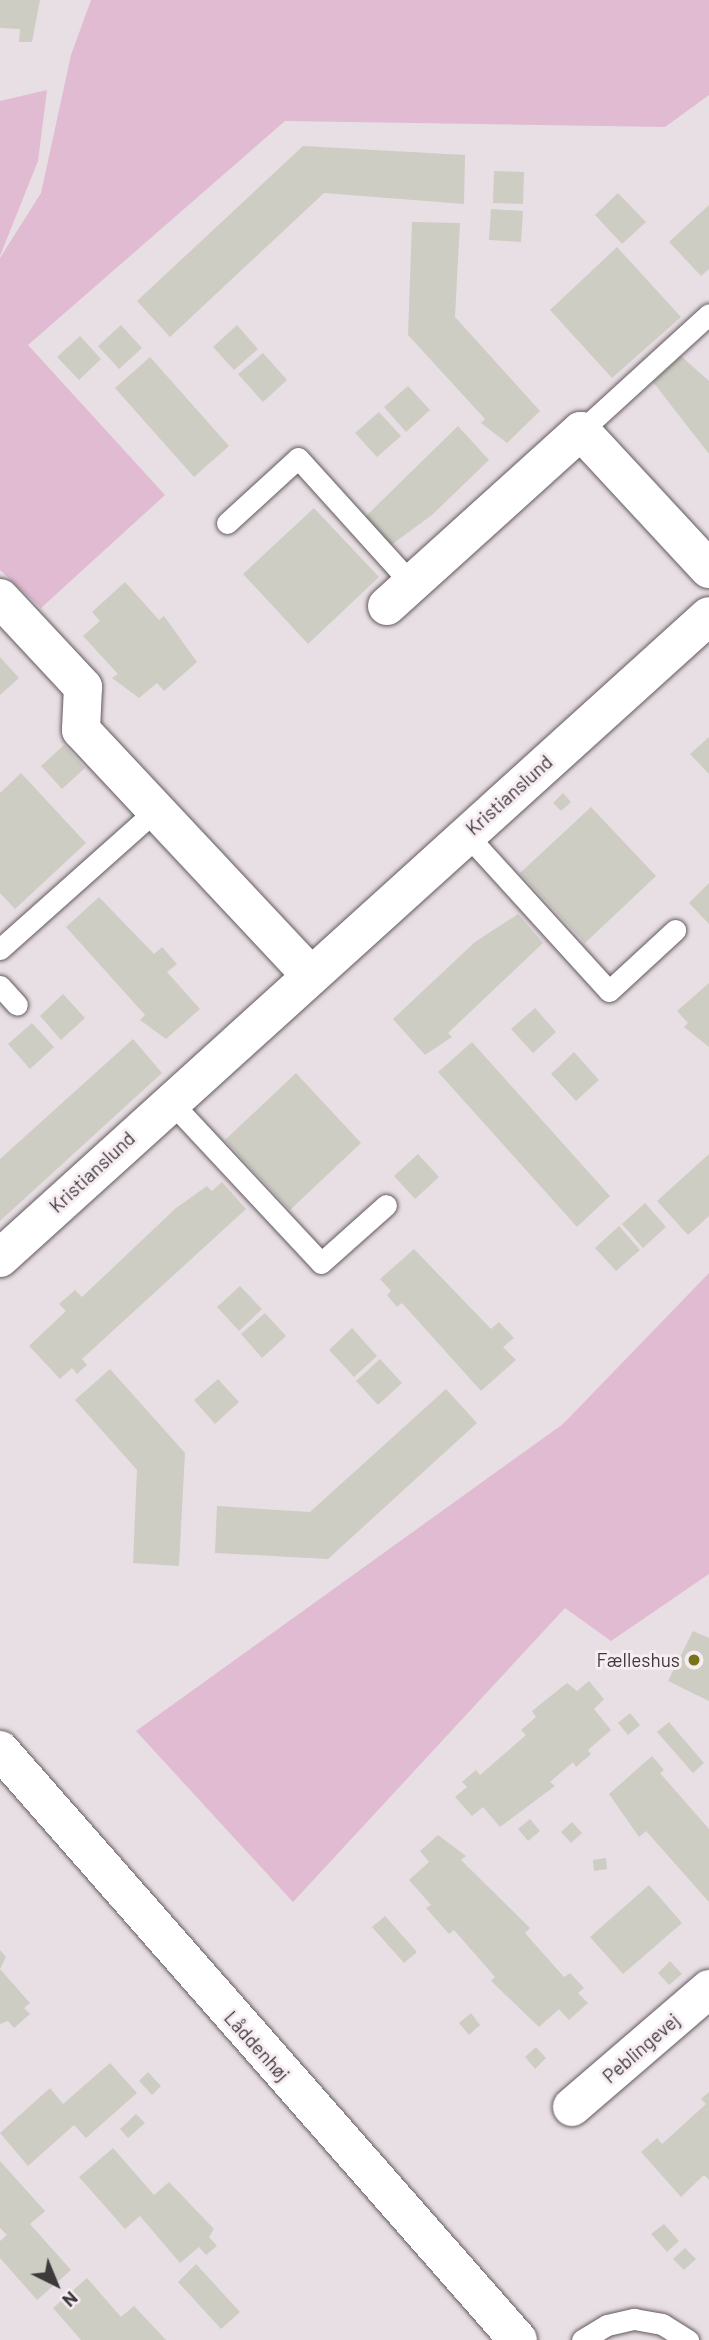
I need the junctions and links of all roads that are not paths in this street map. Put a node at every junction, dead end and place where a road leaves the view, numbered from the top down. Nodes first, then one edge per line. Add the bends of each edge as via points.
1 (709, 314) edge
2 (581, 431) junction
3 (227, 523) dead end
4 (709, 569) edge
5 (400, 595) joint
6 (0, 598) edge
7 (709, 616) edge
8 (156, 810) junction
9 (466, 834) junction
10 (675, 930) dead end
11 (0, 949) edge
12 (310, 975) junction
13 (0, 986) edge
14 (17, 1004) dead end
15 (170, 1101) junction
16 (386, 1205) dead end
17 (0, 1258) edge
18 (0, 1750) edge
19 (709, 1989) edge
20 (572, 2107) dead end
21 (518, 2340) edge
22 (582, 2340) edge
23 (688, 2340) edge

1 - 2 lane
2 - 4 street
2 - 5 street
3 - 5 lane via 298,458
6 - 8 street via 83,687 81,730
7 - 9 street, Kristianslund
8 - 11 lane
8 - 12 street
9 - 10 lane via 609,991
9 - 12 street, Kristianslund
12 - 15 street, Kristianslund
13 - 14 lane
15 - 16 lane via 321,1263
15 - 17 street, Kristianslund
18 - 21 street, Låddenhøj
19 - 20 street, Peblingevej
22 - 23 lane via 607,2325 634,2319 662,2324

